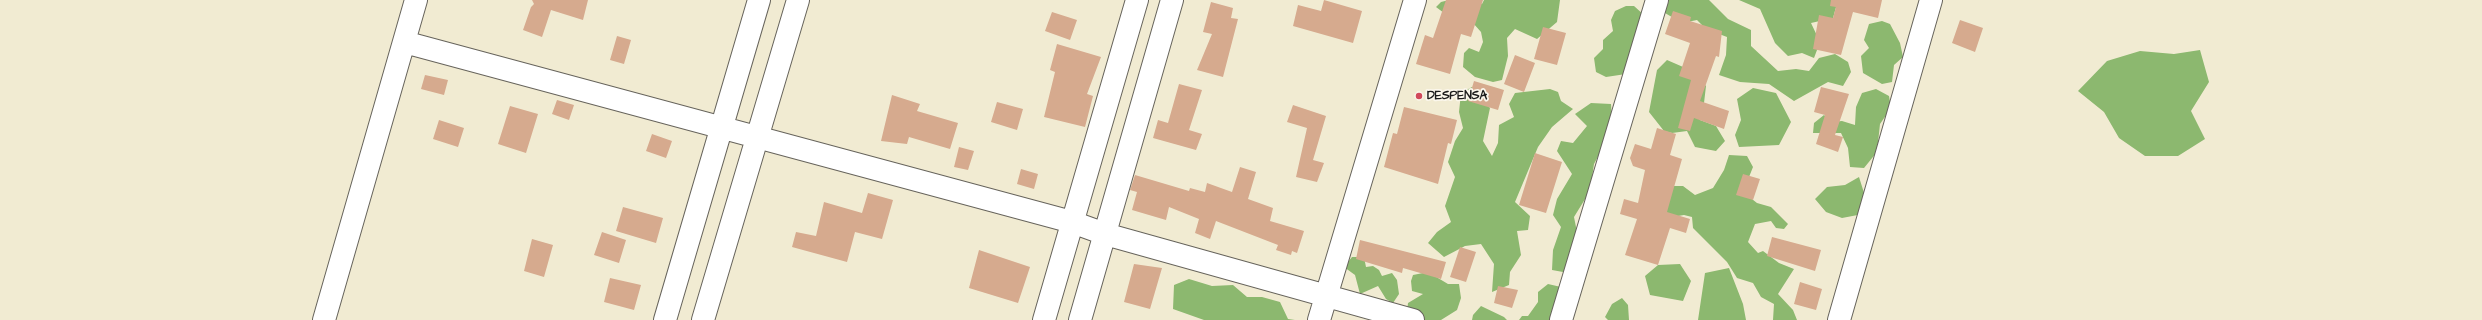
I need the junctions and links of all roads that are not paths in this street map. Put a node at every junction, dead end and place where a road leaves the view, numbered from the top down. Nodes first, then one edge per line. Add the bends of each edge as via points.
1 (416, 0) edge
2 (759, 0) edge
3 (798, 0) edge
4 (1137, 0) edge
5 (1172, 0) edge
6 (1415, 0) edge
7 (1656, 0) edge
8 (1931, 0) edge
9 (404, 42) junction
10 (722, 127) junction
11 (757, 138) junction
12 (1072, 222) junction
13 (1105, 234) junction
14 (1326, 296) junction
15 (324, 320) edge
16 (666, 320) edge
17 (703, 320) edge
18 (1044, 320) edge
19 (1080, 320) edge
20 (1319, 320) edge
21 (1413, 320) edge
22 (1561, 320) edge
23 (1839, 320) edge

1 - 9 street
2 - 10 street
3 - 11 street
4 - 12 street
5 - 13 street
6 - 14 street
7 - 22 street
8 - 23 street
9 - 10 street
9 - 15 street
10 - 11 street
10 - 16 street
11 - 12 street
11 - 17 street
12 - 13 street
12 - 18 street
13 - 14 street
13 - 19 street
14 - 20 street
14 - 21 street

